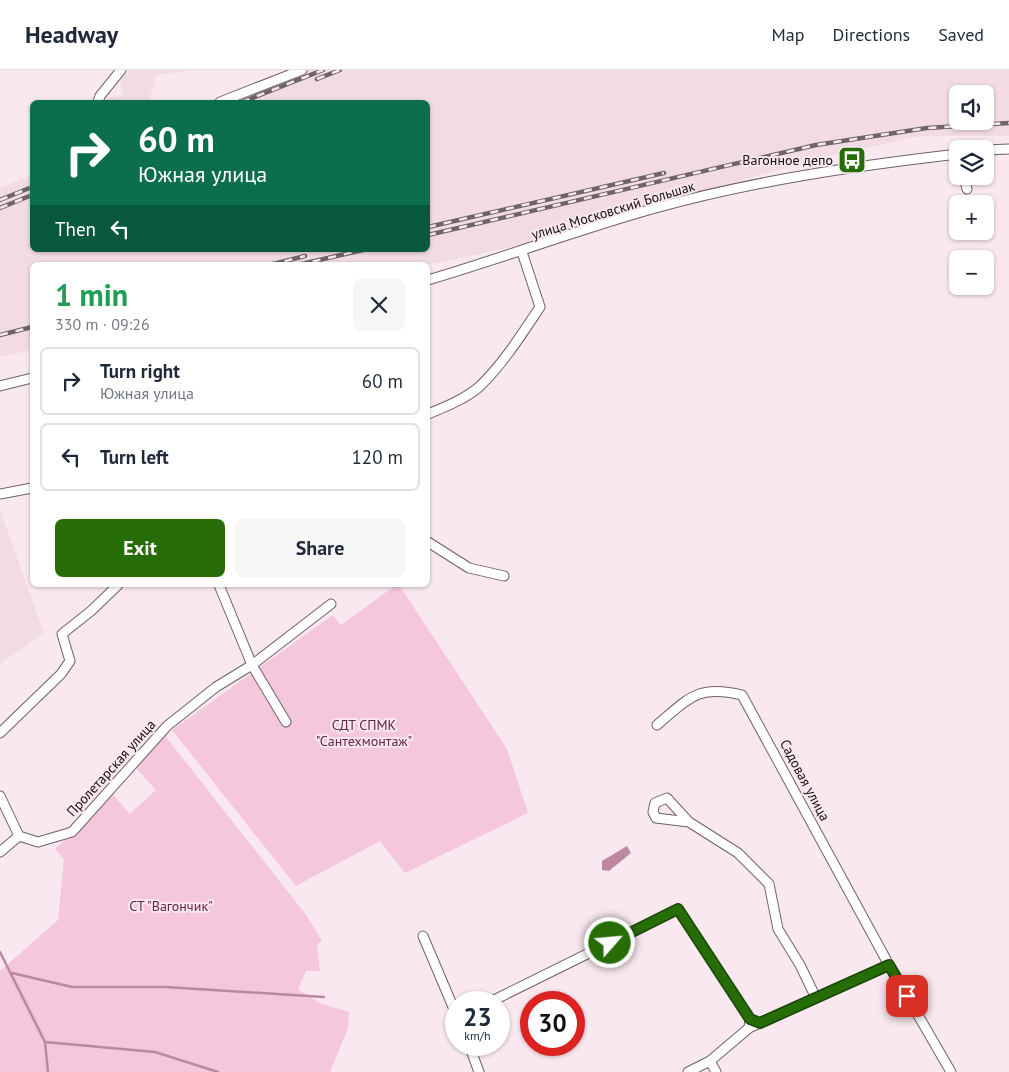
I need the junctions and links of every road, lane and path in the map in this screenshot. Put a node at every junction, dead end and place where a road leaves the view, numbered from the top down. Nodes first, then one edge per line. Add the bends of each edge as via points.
1 (121, 70) edge
2 (302, 70) edge
3 (99, 100) edge
4 (225, 100) edge
5 (1009, 149) edge
6 (994, 150) edge
7 (949, 155) edge
8 (966, 185) edge
9 (967, 189) dead end
10 (522, 252) junction
11 (430, 279) edge
12 (30, 378) edge
13 (0, 386) edge
14 (430, 413) edge
15 (30, 488) edge
16 (0, 494) edge
17 (430, 545) edge
18 (504, 576) dead end
19 (116, 587) edge
20 (220, 587) edge
21 (331, 604) dead end
22 (252, 665) junction
23 (286, 722) dead end
24 (657, 725) dead end
25 (0, 733) edge
26 (0, 796) edge
27 (689, 822) dead end
28 (19, 836) junction
29 (0, 852) edge
30 (423, 936) dead end
31 (889, 965) junction
32 (446, 991) edge
33 (510, 992) edge
34 (816, 998) junction
35 (750, 1023) junction
36 (473, 1056) edge
37 (710, 1060) junction
38 (480, 1072) edge
39 (688, 1072) edge
40 (716, 1072) edge
41 (951, 1072) edge

1 - 3 street
2 - 4 street
5 - 6 street
7 - 10 street, улица Московский Большак via 869,164 762,182 651,209
8 - 9 street
10 - 11 street, улица Московский Большак
10 - 14 street via 540,307 478,388
12 - 13 street
15 - 16 street
17 - 18 street via 469,568
19 - 25 street via 62,634 70,661 61,674
20 - 22 street
21 - 22 street, Пролетарская улица
22 - 23 street
22 - 28 street, Пролетарская улица via 216,687 167,726 72,832 38,842
24 - 31 street, Садовая улица via 693,695 720,689 742,695
26 - 28 street
27 - 34 street via 738,853 769,884 778,929
28 - 29 street
30 - 32 street
31 - 34 street
31 - 41 street, Садовая улица
33 - 35 street via 678,909
34 - 35 street via 760,1023
35 - 37 street
36 - 38 street
37 - 39 street
37 - 40 street

